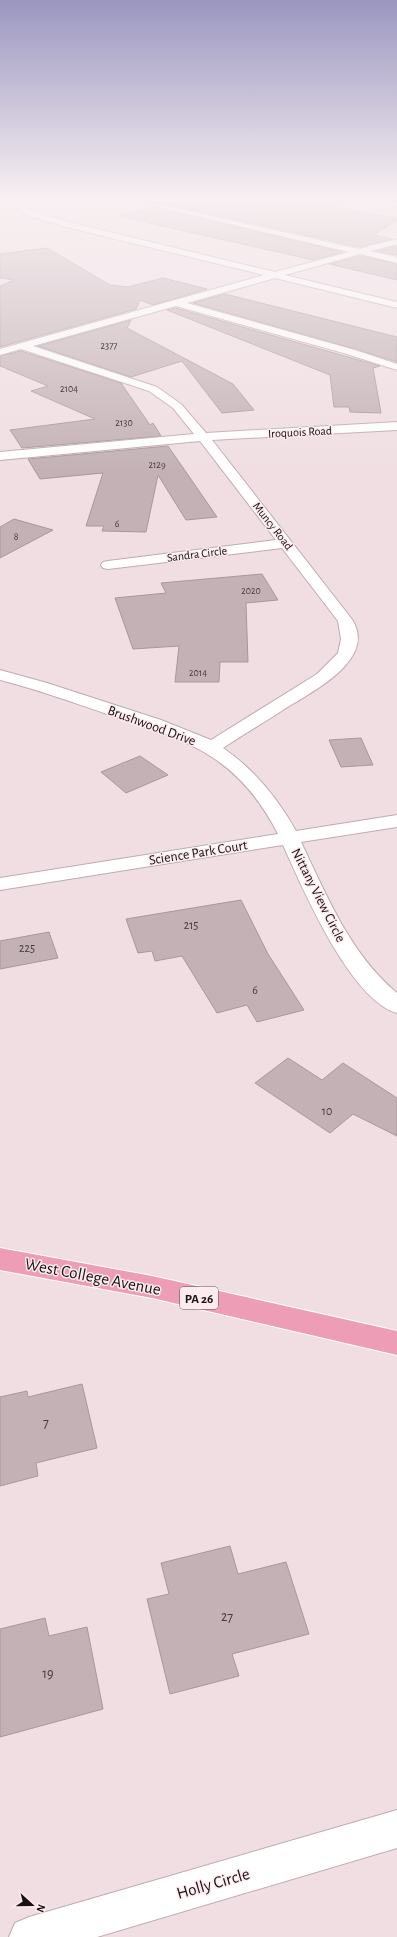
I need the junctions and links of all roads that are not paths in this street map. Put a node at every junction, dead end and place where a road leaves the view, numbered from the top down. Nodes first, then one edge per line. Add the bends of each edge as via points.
1 (220, 290) edge
2 (337, 290) edge
3 (176, 303) junction
4 (397, 305) edge
5 (22, 346) junction
6 (0, 352) edge
7 (397, 367) edge
8 (397, 426) edge
9 (203, 437) junction
10 (0, 456) edge
11 (286, 543) junction
12 (108, 565) dead end
13 (0, 675) edge
14 (211, 748) junction
15 (397, 821) edge
16 (289, 837) junction
17 (0, 884) edge
18 (397, 1005) edge
19 (0, 1259) edge
20 (397, 1343) edge
21 (397, 1829) edge
22 (29, 1937) edge

1 - 3 street
2 - 4 street
3 - 5 street
3 - 7 street
5 - 6 street
5 - 9 street, Muncy Road via 163,395 177,406
8 - 9 street, Iroquois Road
9 - 10 street
9 - 11 street, Muncy Road
11 - 12 street, Sandra Circle
11 - 14 street, Muncy Road via 340,612 350,634 350,646 336,667 323,678
13 - 14 street, Brushwood Drive via 177,732
14 - 16 street, Brushwood Drive via 236,766 273,809
15 - 16 street, Science Park Court
16 - 17 street, Science Park Court
16 - 18 street, Nittany View Circle via 323,910 349,953 381,994
19 - 20 main road, West College Avenue / PA 26 via 152,1287
21 - 22 street, Holly Circle

